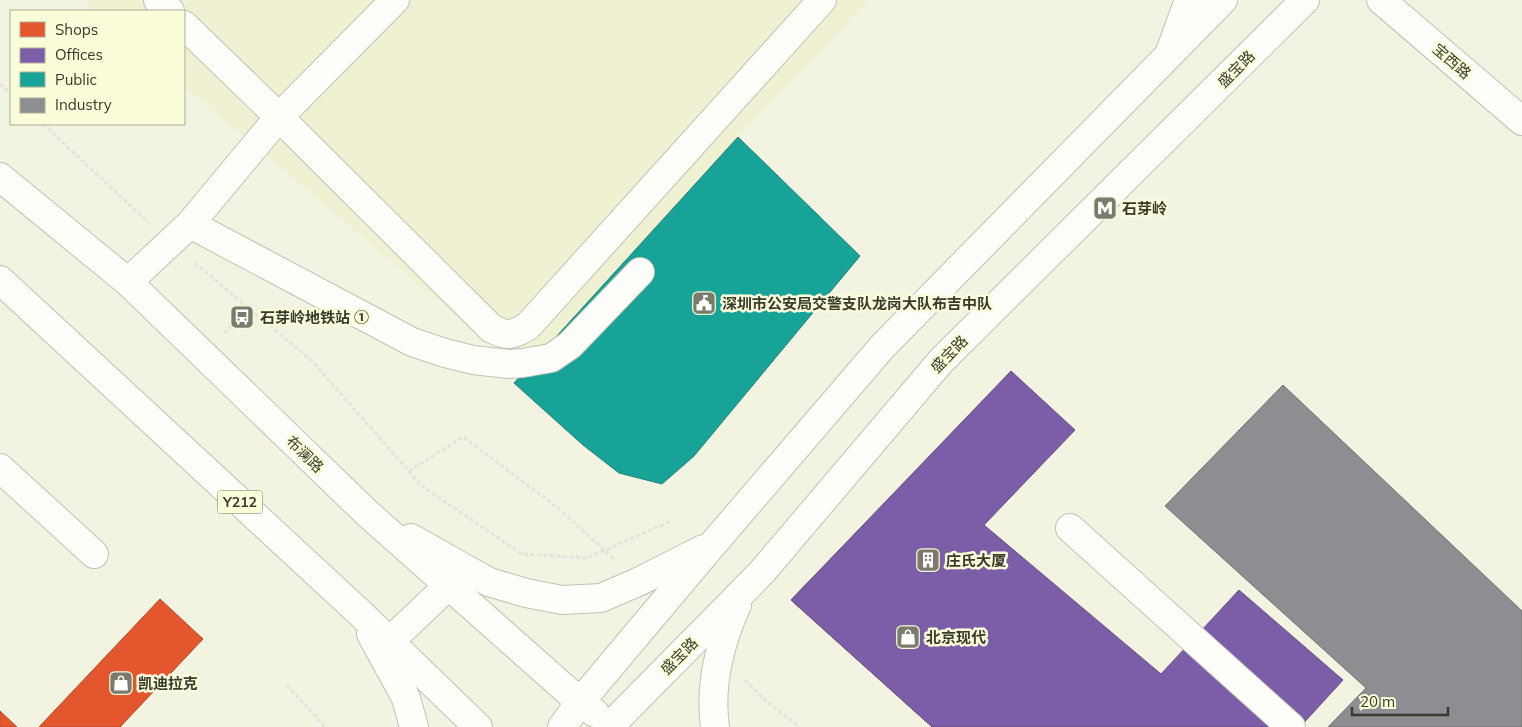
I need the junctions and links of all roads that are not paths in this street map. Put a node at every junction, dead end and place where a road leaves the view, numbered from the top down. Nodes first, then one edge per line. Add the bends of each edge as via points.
1 (158, 0) edge
2 (395, 0) edge
3 (822, 0) edge
4 (1189, 0) edge
5 (1223, 0) edge
6 (1305, 0) edge
7 (1381, 0) edge
8 (169, 10) edge
9 (185, 26) edge
10 (1170, 52) junction
11 (279, 117) junction
12 (1522, 121) edge
13 (0, 177) edge
14 (190, 224) junction
15 (640, 272) dead end
16 (0, 280) edge
17 (128, 282) junction
18 (0, 468) edge
19 (367, 513) junction
20 (1070, 528) dead end
21 (713, 544) junction
22 (94, 554) dead end
23 (762, 572) junction
24 (448, 586) junction
25 (360, 613) junction
26 (390, 641) junction
27 (580, 702) junction
28 (611, 726) edge
29 (414, 727) edge
30 (478, 727) edge
31 (562, 727) edge
32 (716, 727) edge
33 (1291, 727) edge

1 - 8 main road
2 - 11 main road
3 - 11 main road via 528,326 513,334 505,335 492,329
4 - 10 main road
5 - 10 main road
6 - 23 main road, 盛宝路 via 941,361
7 - 12 main road, 宝西路
9 - 11 main road
10 - 21 main road via 882,347
11 - 14 main road
13 - 17 main road, 布澜路
14 - 15 main road via 412,342 472,360 509,364 550,358 570,345
14 - 17 main road
16 - 25 main road, Y212
17 - 19 main road, 布澜路
18 - 22 main road
19 - 21 main road via 489,582 562,600 601,598
19 - 24 main road, 布澜路
20 - 33 main road
21 - 27 main road
23 - 28 main road, 盛宝路
23 - 32 main road via 736,605 722,642 714,687
24 - 26 main road
24 - 27 main road, 布澜路
25 - 26 main road, Y212
25 - 29 main road via 406,698
26 - 30 main road, Y212
27 - 28 main road, 布澜路
27 - 31 main road

